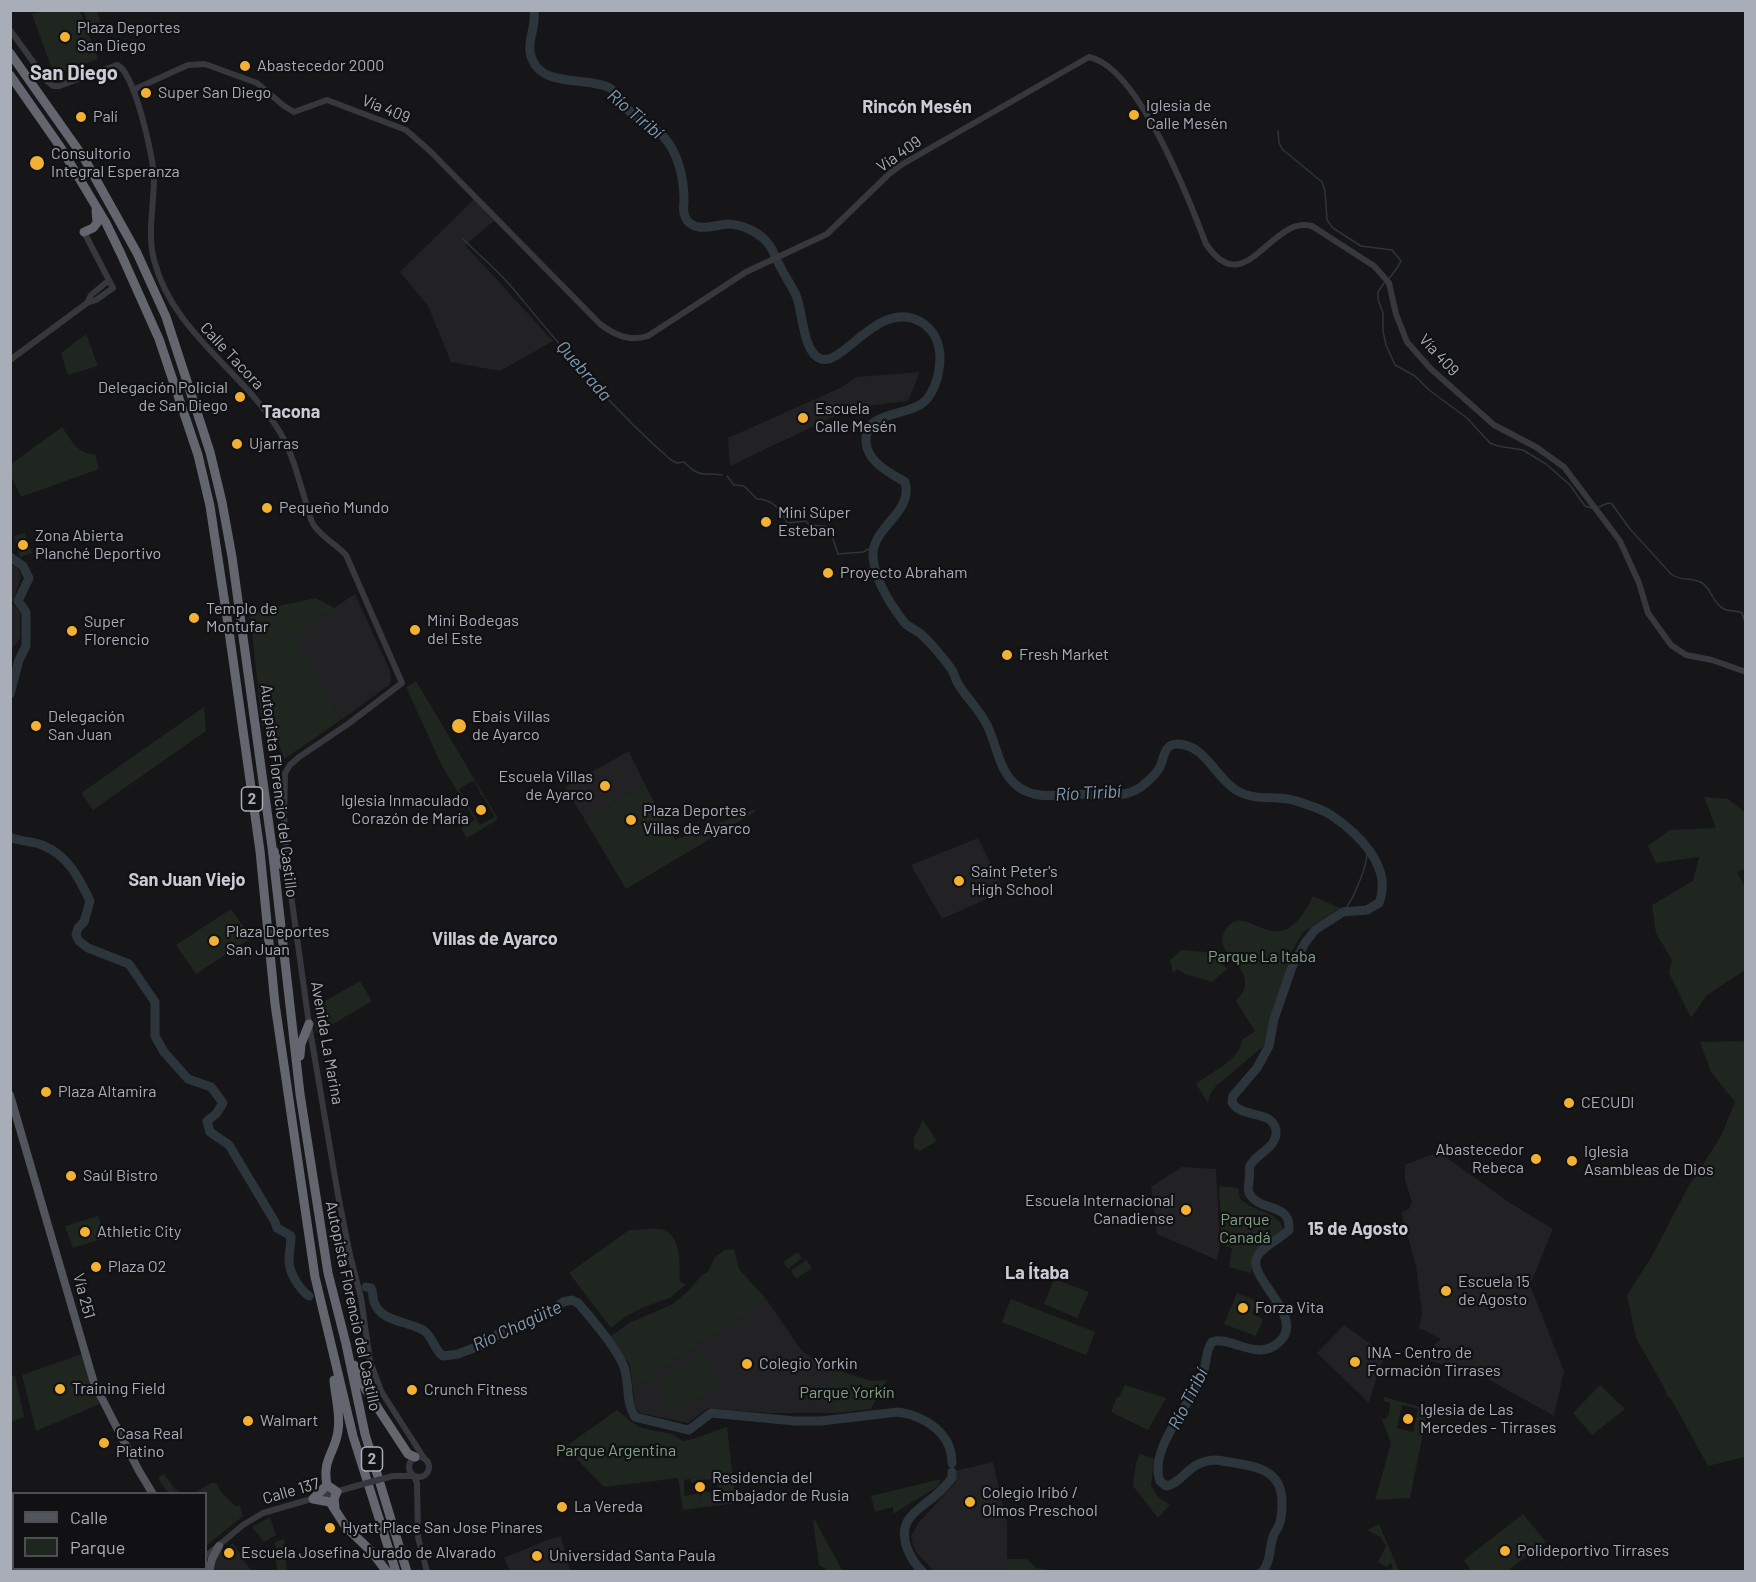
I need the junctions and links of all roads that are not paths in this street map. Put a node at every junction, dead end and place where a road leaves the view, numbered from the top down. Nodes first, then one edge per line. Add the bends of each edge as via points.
1 (10, 30) edge
2 (10, 53) edge
3 (10, 75) edge
4 (134, 90) junction
5 (84, 186) junction
6 (85, 235) junction
7 (121, 254) junction
8 (109, 280) junction
9 (87, 303) junction
10 (10, 360) edge
11 (1746, 672) edge
12 (402, 683) joint
13 (272, 847) junction
14 (287, 866) junction
15 (309, 1024) junction
16 (300, 1094) junction
17 (10, 1095) edge
18 (346, 1344) junction
19 (334, 1356) junction
20 (417, 1457) junction
21 (394, 1475) junction
22 (416, 1478) junction
23 (327, 1485) junction
24 (152, 1492) edge
25 (337, 1492) junction
26 (313, 1499) junction
27 (335, 1507) junction
28 (219, 1546) junction
29 (207, 1551) edge
30 (207, 1555) edge
31 (207, 1569) edge
32 (387, 1572) edge
33 (396, 1572) edge
34 (407, 1572) edge
35 (427, 1572) edge

1 - 4 street via 53,86 117,65 123,68
2 - 13 highway, Autopista Florencio del Castillo / 2 via 84,158 137,253 185,371 222,502
3 - 5 highway, Autopista Florencio del Castillo / 2
4 - 11 street, Vía 409 via 188,65 206,64 257,83 294,112 327,99 406,130 600,324 632,339 648,336 722,286 834,229 901,165 1089,57 1102,61 1119,76 1146,116 1173,164 1206,244 1218,259 1236,265 1248,261 1283,232 1304,224 1374,266 1389,283 1407,342 1431,369 1494,425 1564,467 1580,487 1620,541 1648,614 1671,645 1686,655
4 - 12 street, Calle Tacora via 152,157 150,228 154,262 163,283 180,317 266,412 281,435 312,521 346,555
5 - 6 highway via 98,217
5 - 7 highway, Autopista Florencio del Castillo / 2
6 - 7 highway via 105,233
6 - 8 street
7 - 19 highway, Autopista Florencio del Castillo / 2 via 166,358 198,455 210,506 260,851 275,1004 296,1155 315,1277
8 - 9 street
8 - 9 street via 113,288
9 - 10 street
12 - 14 street, Avenida La Marina via 290,765 285,773
13 - 14 highway via 283,866
13 - 16 highway, Autopista Florencio del Castillo / 2
14 - 15 street, Avenida La Marina
15 - 16 highway via 301,1044
15 - 20 street, Avenida La Marina via 370,1361 381,1391
16 - 18 highway, Autopista Florencio del Castillo / 2 via 328,1273
17 - 24 main road, Vía 251 via 94,1383
18 - 20 highway via 366,1390 408,1454
18 - 34 highway, Autopista Florencio del Castillo / 2 via 364,1434
19 - 23 highway via 339,1430 326,1463
19 - 33 highway, Autopista Florencio del Castillo / 2 via 352,1436
20 - 21 street, Calle 137
20 - 22 street via 410,1472
20 - 22 street via 428,1462 429,1470
21 - 22 street, Calle 137
21 - 25 street, Calle 137, bridge
22 - 35 street via 418,1537
23 - 25 highway
23 - 26 highway
25 - 26 street, Calle 137
25 - 27 highway
26 - 27 highway via 326,1500
26 - 28 street, Calle 137 via 258,1516
27 - 32 highway via 346,1527
28 - 29 main road
28 - 30 street, Calle 137
28 - 31 main road

